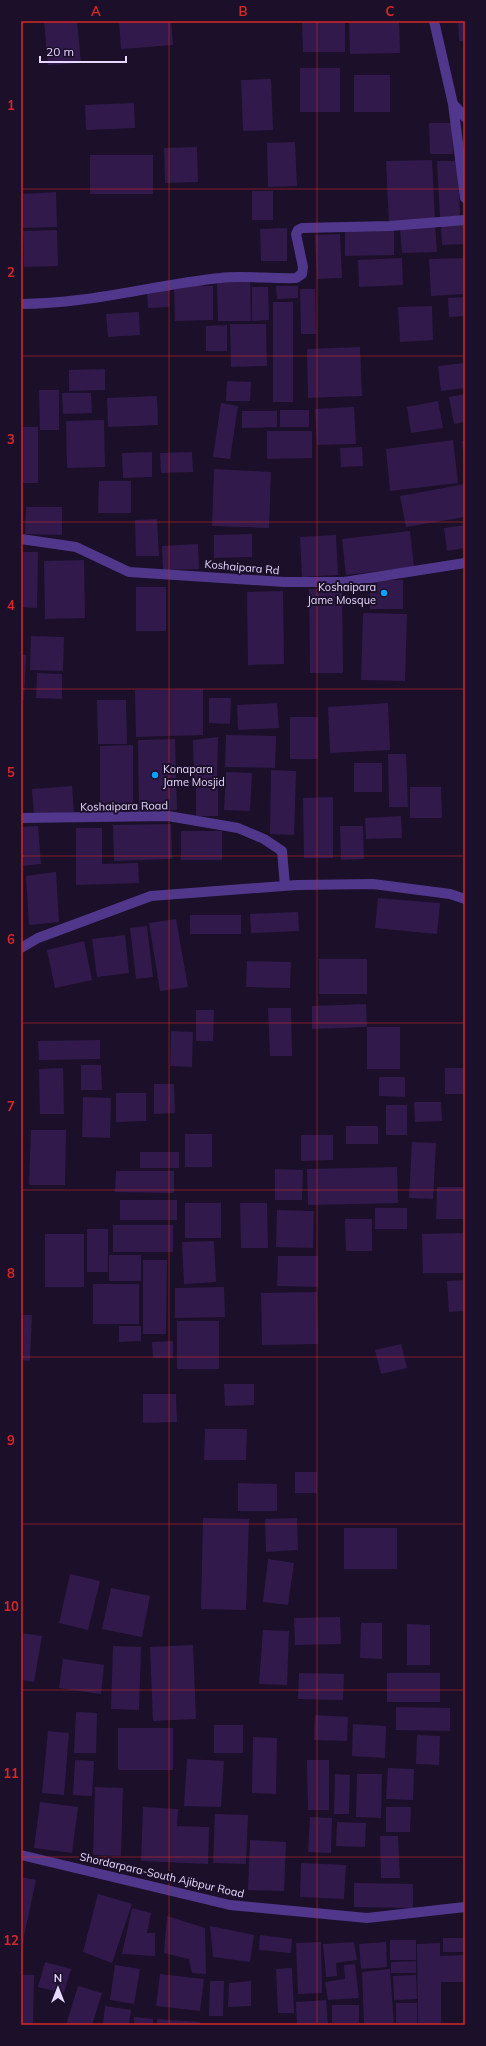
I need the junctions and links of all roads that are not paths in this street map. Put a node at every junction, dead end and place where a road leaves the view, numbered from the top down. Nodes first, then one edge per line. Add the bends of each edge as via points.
1 (434, 21) edge
2 (453, 104) junction
3 (465, 117) edge
4 (465, 198) edge
5 (465, 220) edge
6 (21, 304) edge
7 (21, 539) edge
8 (465, 563) edge
9 (21, 818) edge
10 (285, 886) junction
11 (465, 899) edge
12 (21, 948) edge
13 (21, 1855) edge
14 (465, 1907) edge

1 - 2 street
2 - 3 street
2 - 4 street
5 - 6 street via 390,226 302,228 296,234 303,268 302,274 296,278 222,277 77,301
7 - 8 street, Koshaipara Rd via 76,547 129,572 285,582 344,582
9 - 10 street, Koshaipara Road via 168,816 238,828 264,839 282,851
10 - 11 street via 373,884 450,894
10 - 12 street via 151,896 38,938
13 - 14 street, Shordarpara-South Ajibpur Road via 230,1905 367,1918

